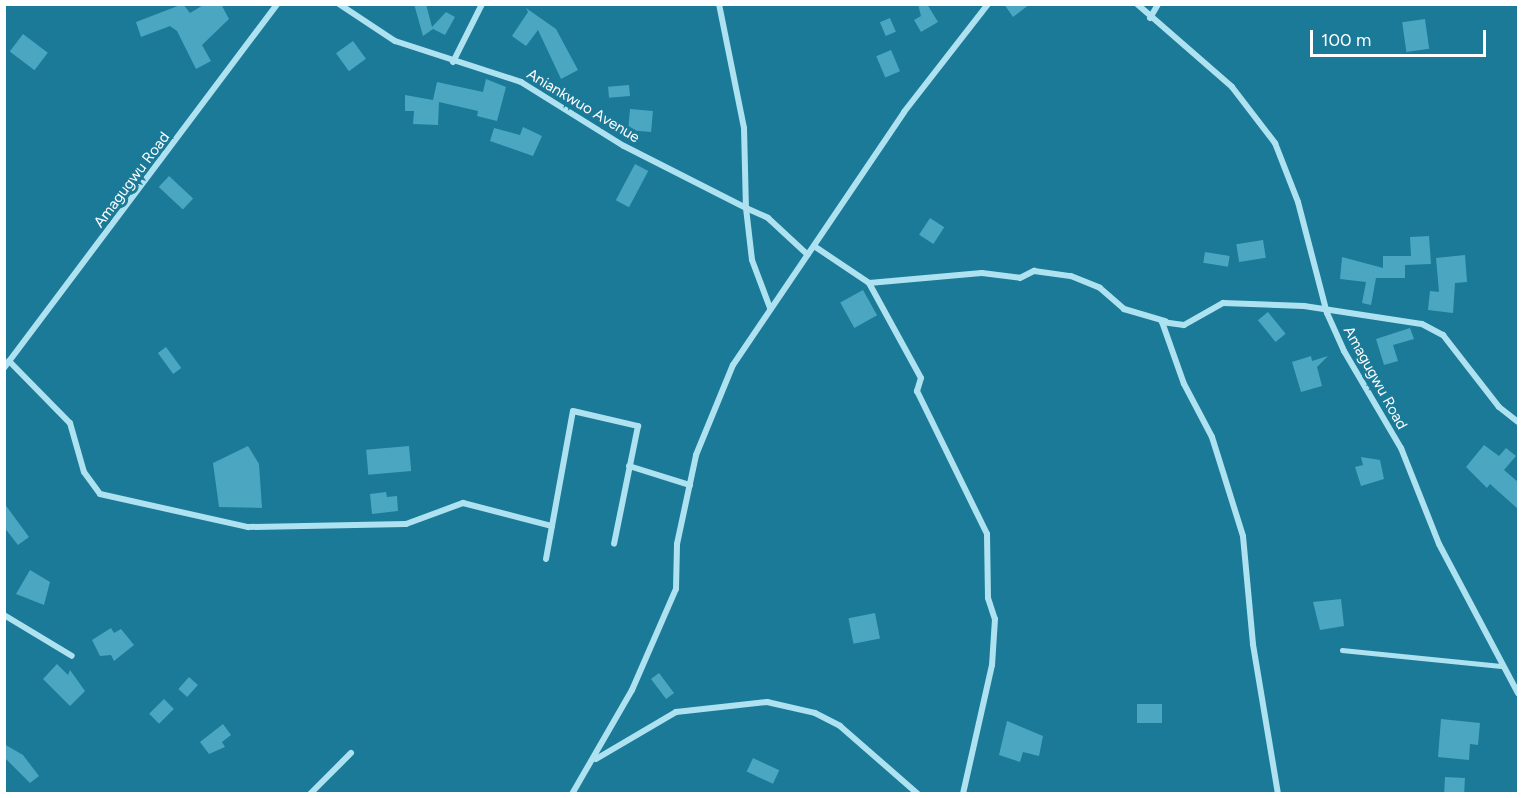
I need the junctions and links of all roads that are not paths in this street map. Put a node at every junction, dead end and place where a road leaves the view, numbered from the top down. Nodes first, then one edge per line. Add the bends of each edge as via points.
1 (277, 4) edge
2 (339, 4) edge
3 (482, 4) edge
4 (719, 4) edge
5 (988, 4) edge
6 (1137, 4) edge
7 (1158, 4) edge
8 (1149, 18) junction
9 (453, 62) junction
10 (746, 208) junction
11 (814, 246) junction
12 (808, 255) junction
13 (869, 283) junction
14 (770, 308) junction
15 (1327, 313) junction
16 (1165, 321) junction
17 (9, 361) junction
18 (4, 368) edge
19 (1518, 422) edge
20 (629, 466) junction
21 (690, 485) junction
22 (552, 526) junction
23 (614, 544) dead end
24 (546, 559) dead end
25 (4, 615) edge
26 (1342, 650) dead end
27 (72, 656) dead end
28 (1504, 666) junction
29 (1518, 693) edge
30 (351, 753) dead end
31 (594, 761) junction
32 (310, 794) edge
33 (572, 794) edge
34 (918, 794) edge
35 (963, 794) edge
36 (1278, 794) edge

1 - 17 street, Amagugwu Road
2 - 9 street, Aniankwuo Avenue via 395,41
3 - 9 street
4 - 10 street via 744,128
5 - 11 street via 904,112
6 - 8 street, Amagugwu Road
7 - 8 street
8 - 15 street, Amagugwu Road via 1232,87 1275,143 1298,202
9 - 10 street, Aniankwuo Avenue via 521,82 624,146
10 - 12 street, Aniankwuo Avenue via 768,218
10 - 14 street via 752,260
11 - 12 street
11 - 13 street
12 - 14 street
13 - 16 street via 982,273 1020,278 1034,271 1071,276 1100,288 1124,309
13 - 35 street via 921,378 917,391 987,534 988,598 995,619 992,665
14 - 21 street via 718,393
15 - 16 street via 1304,306 1223,303 1184,325
15 - 19 street via 1392,318 1431,328 1454,347 1499,407
15 - 28 street, Amagugwu Road via 1401,448 1439,544
16 - 36 street via 1162,328 1184,384 1212,437 1247,549 1253,644
17 - 18 street, Amagugwu Road
17 - 22 street via 70,423 84,472 100,494 248,527 406,524 463,503
20 - 21 street
20 - 22 street via 638,426 573,411
20 - 23 street
21 - 31 street via 677,544 676,589
22 - 24 street
25 - 27 street
26 - 28 lane
28 - 29 street, Amagugwu Road
30 - 32 street
31 - 33 street
31 - 34 street via 676,712 767,702 815,713 840,726

